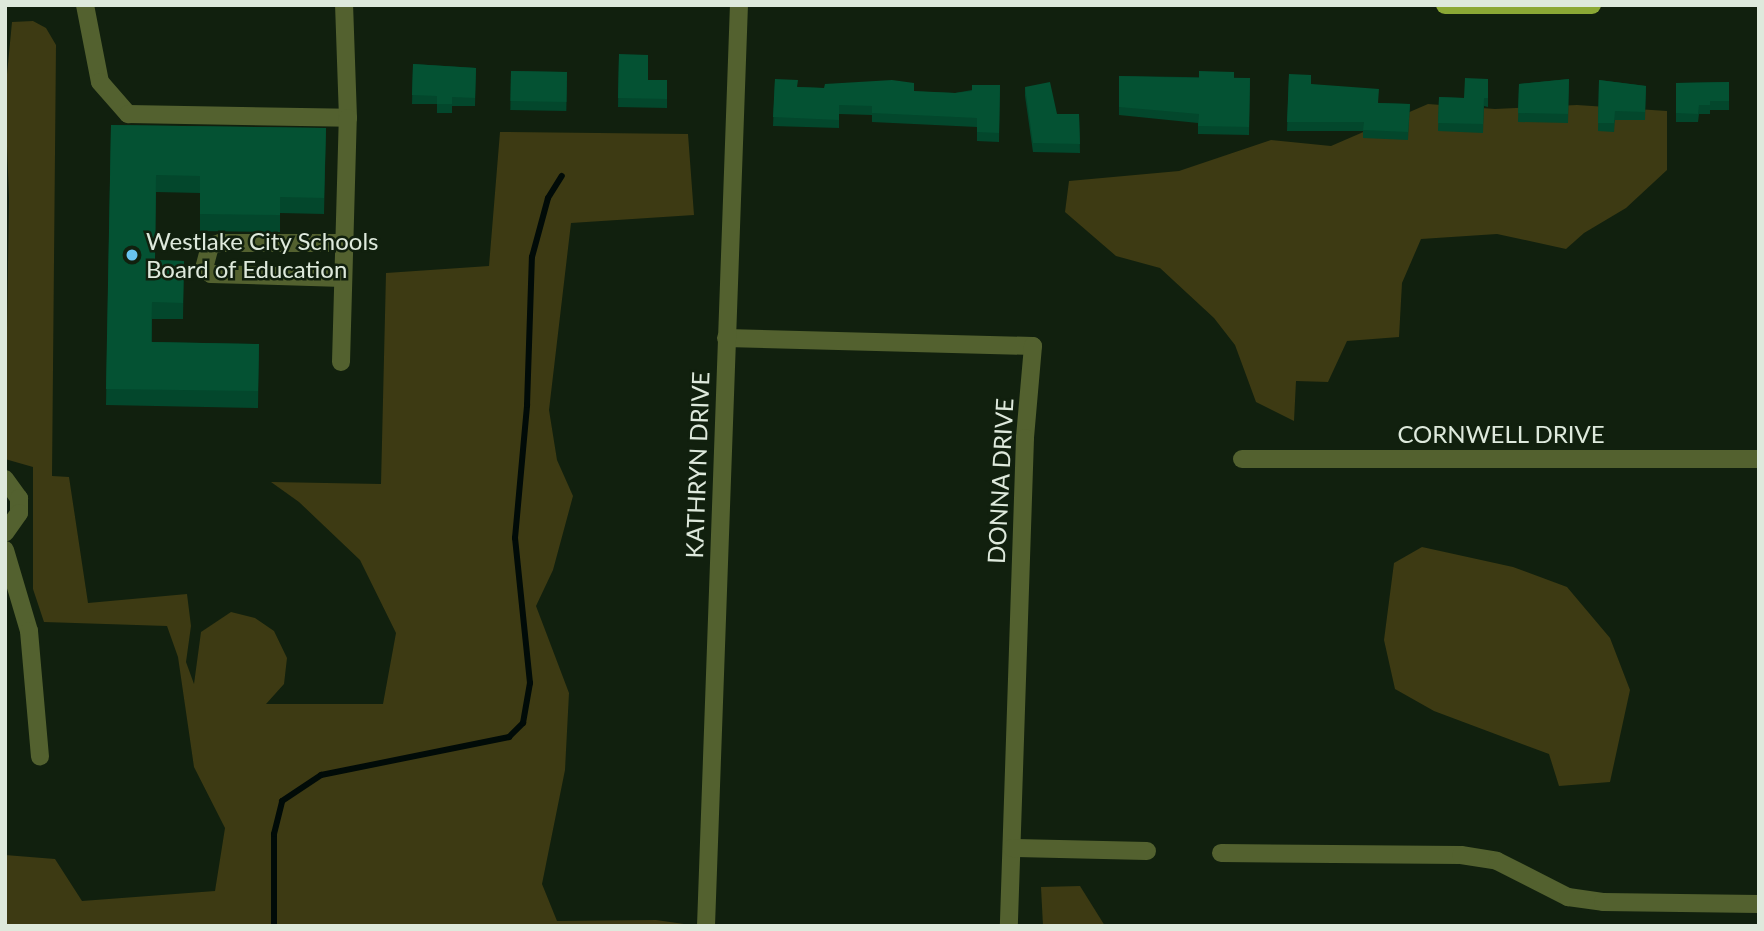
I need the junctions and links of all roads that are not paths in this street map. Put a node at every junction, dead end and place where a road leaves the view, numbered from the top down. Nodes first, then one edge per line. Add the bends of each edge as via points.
1 (85, 5) edge
2 (344, 5) edge
3 (739, 5) edge
4 (1445, 5) edge
5 (1592, 5) edge
6 (348, 118) junction
7 (343, 243) junction
8 (343, 278) junction
9 (726, 338) junction
10 (341, 362) dead end
11 (1242, 459) dead end
12 (1759, 459) edge
13 (5, 479) edge
14 (5, 533) edge
15 (5, 550) edge
16 (40, 757) dead end
17 (1012, 848) junction
18 (1147, 851) dead end
19 (1221, 853) dead end
20 (1759, 904) edge
21 (706, 926) edge
22 (1009, 926) edge

1 - 6 street via 100,82 128,114
2 - 6 street
3 - 9 street, KATHRYN DRIVE
4 - 5 main road
6 - 7 street
7 - 8 street
7 - 8 street via 219,243 210,246 204,268 211,274
8 - 10 street
9 - 17 street, DONNA DRIVE via 1033,346 1025,438
9 - 21 street, KATHRYN DRIVE
11 - 12 street, CORNWELL DRIVE
13 - 14 street via 19,498 19,513
15 - 16 street via 29,631
17 - 18 street
17 - 22 street, DONNA DRIVE
19 - 20 street via 1461,855 1497,861 1568,897 1603,902

